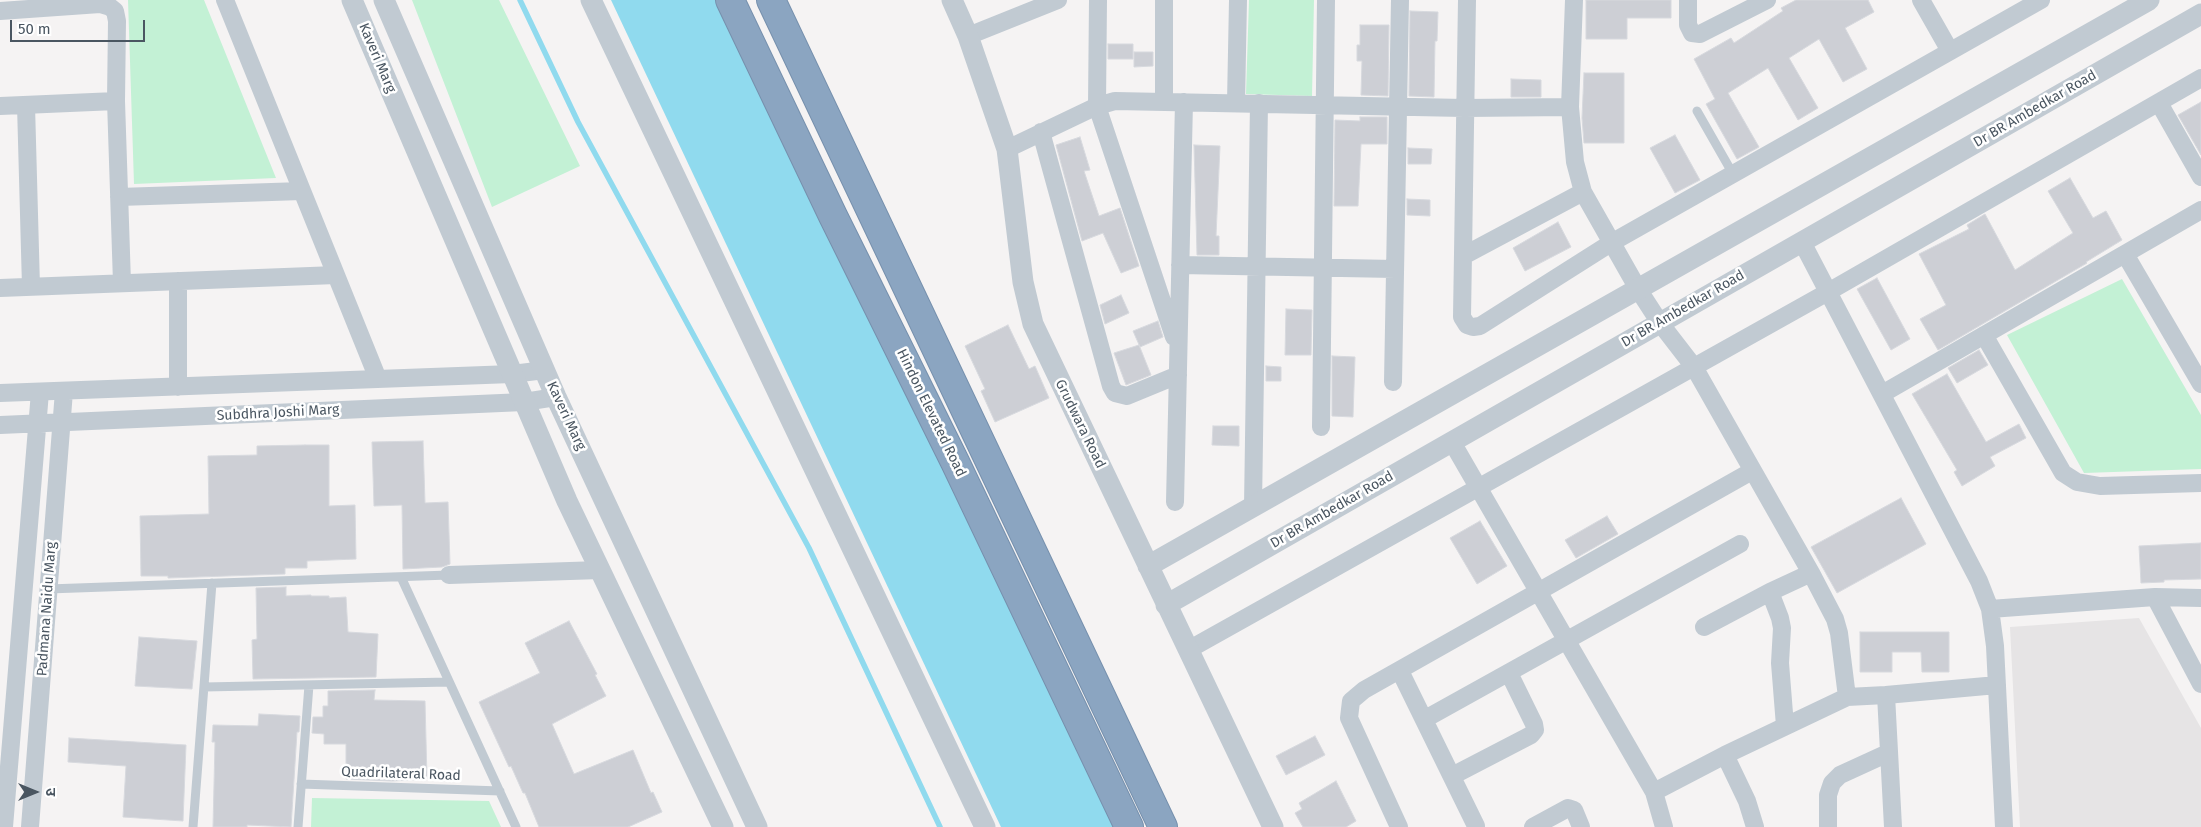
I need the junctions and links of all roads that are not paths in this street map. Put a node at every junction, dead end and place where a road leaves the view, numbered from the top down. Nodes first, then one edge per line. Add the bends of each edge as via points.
1 (225, 0) edge
2 (352, 0) edge
3 (384, 0) edge
4 (591, 0) edge
5 (730, 0) edge
6 (771, 0) edge
7 (952, 0) edge
8 (1058, 0) edge
9 (1098, 0) edge
10 (1164, 0) edge
11 (1238, 0) edge
12 (1326, 0) edge
13 (1400, 0) edge
14 (1467, 0) edge
15 (1574, 0) edge
16 (1688, 0) edge
17 (1767, 0) edge
18 (1921, 0) edge
19 (2040, 0) edge
20 (2149, 0) edge
21 (0, 11) edge
22 (2201, 14) edge
23 (968, 36) junction
24 (1950, 51) junction
25 (2201, 78) edge
26 (116, 101) junction
27 (1164, 101) junction
28 (1184, 102) junction
29 (2159, 102) junction
30 (1236, 103) junction
31 (1259, 103) junction
32 (26, 105) junction
33 (1324, 105) junction
34 (0, 106) edge
35 (1097, 106) junction
36 (1398, 106) junction
37 (1570, 107) junction
38 (1464, 108) junction
39 (1697, 111) dead end
40 (1041, 132) junction
41 (1007, 149) junction
42 (1733, 174) junction
43 (2201, 177) edge
44 (302, 191) junction
45 (1583, 192) junction
46 (120, 197) junction
47 (2201, 210) edge
48 (1802, 242) junction
49 (1611, 243) junction
50 (2125, 254) junction
51 (1463, 256) junction
52 (1180, 265) junction
53 (1256, 266) junction
54 (1323, 268) junction
55 (1395, 269) junction
56 (336, 275) junction
57 (178, 281) junction
58 (122, 283) junction
59 (31, 287) junction
60 (0, 288) edge
61 (1638, 288) junction
62 (1828, 292) junction
63 (1660, 323) junction
64 (1984, 335) junction
65 (1178, 350) junction
66 (1694, 367) junction
67 (545, 370) junction
68 (512, 374) junction
69 (1178, 375) junction
70 (378, 379) junction
71 (1393, 382) dead end
72 (2201, 384) edge
73 (178, 387) junction
74 (64, 391) junction
75 (40, 392) junction
76 (0, 393) edge
77 (1882, 394) junction
78 (556, 397) junction
79 (524, 402) junction
80 (61, 422) junction
81 (38, 423) junction
82 (0, 425) edge
83 (1322, 427) dead end
84 (1452, 442) junction
85 (1752, 471) junction
86 (2201, 483) edge
87 (1478, 487) junction
88 (1175, 502) dead end
89 (1253, 507) junction
90 (1740, 544) dead end
91 (1148, 566) junction
92 (600, 570) junction
93 (1811, 573) junction
94 (449, 575) joint
95 (401, 577) junction
96 (212, 583) junction
97 (48, 589) junction
98 (1538, 592) junction
99 (1770, 592) junction
100 (2155, 597) junction
101 (2201, 598) edge
102 (1166, 605) junction
103 (1990, 609) junction
104 (1704, 627) dead end
105 (1568, 640) junction
106 (1188, 650) junction
107 (1400, 671) junction
108 (1509, 673) junction
109 (449, 682) junction
110 (2201, 684) edge
111 (309, 685) junction
112 (1997, 685) junction
113 (204, 687) junction
114 (1886, 695) junction
115 (1847, 697) junction
116 (1425, 719) junction
117 (1785, 726) junction
118 (1888, 753) junction
119 (1726, 755) junction
120 (1452, 776) junction
121 (301, 784) junction
122 (500, 791) junction
123 (1654, 792) junction
124 (1476, 826) edge
125 (4, 827) edge
126 (30, 827) edge
127 (193, 827) edge
128 (298, 827) edge
129 (516, 827) edge
130 (723, 827) edge
131 (757, 827) edge
132 (985, 827) edge
133 (1129, 827) edge
134 (1163, 827) edge
135 (1273, 827) edge
136 (1400, 827) edge
137 (1533, 827) edge
138 (1582, 827) edge
139 (1664, 827) edge
140 (1755, 827) edge
141 (1828, 827) edge
142 (1893, 827) edge
143 (2004, 827) edge

1 - 44 street
2 - 68 street, Kaveri Marg
3 - 67 street, Kaveri Marg
4 - 132 street
5 - 133 highway, Hindon Elevated Road
6 - 134 highway
7 - 23 street, Grudwara Road
8 - 23 street
9 - 35 street
10 - 27 street
11 - 30 street
12 - 33 street
13 - 36 street
14 - 38 street
15 - 37 street
16 - 17 street via 1688,25 1692,33 1700,34
18 - 24 street
19 - 24 street
20 - 61 street
21 - 26 street via 100,4 110,7 115,11 117,21
22 - 48 street, Dr BR Ambedkar Road
23 - 41 street, Grudwara Road
24 - 42 street
25 - 29 street
26 - 32 street
26 - 46 street
27 - 28 street
27 - 35 street via 1115,101
28 - 30 street
28 - 52 street
29 - 43 street
29 - 62 street
30 - 31 street
31 - 33 street
31 - 53 street
32 - 34 street
32 - 59 street
33 - 36 street
33 - 54 street
35 - 40 street
35 - 65 street
36 - 38 street
36 - 55 street
37 - 38 street
37 - 45 street via 1575,162
38 - 51 street
39 - 42 lane
40 - 41 street
40 - 69 street via 1111,386 1116,393 1127,396
41 - 91 street, Grudwara Road via 1023,282 1032,324
42 - 49 street
44 - 46 street
44 - 56 street
45 - 49 street
45 - 51 street
46 - 58 street
47 - 50 street
48 - 62 street
48 - 63 street, Dr BR Ambedkar Road
49 - 51 street via 1473,328 1462,317
49 - 61 street
50 - 64 street
50 - 72 street
52 - 53 street
52 - 65 street
53 - 54 street
53 - 89 street
54 - 55 street
54 - 83 street
55 - 71 street
56 - 57 street
56 - 70 street
57 - 58 street
57 - 73 street
58 - 59 street
59 - 60 street
61 - 63 street
61 - 89 street
62 - 66 street
62 - 77 street
63 - 66 street
63 - 84 street, Dr BR Ambedkar Road
64 - 77 street
64 - 86 street via 2063,474 2078,482 2100,486
65 - 69 street
66 - 85 street
66 - 87 street
67 - 68 street, Subdhra Joshi Marg
67 - 78 street, Kaveri Marg
68 - 70 street, Subdhra Joshi Marg
68 - 79 street, Kaveri Marg
69 - 88 street
70 - 73 street, Subdhra Joshi Marg
73 - 74 street, Subdhra Joshi Marg
74 - 75 street, Subdhra Joshi Marg
74 - 80 street, Padmana Naidu Marg
75 - 76 street, Subdhra Joshi Marg
75 - 81 street, Padmana Naidu Marg
77 - 103 street via 1979,580
78 - 79 street, Subdhra Joshi Marg
78 - 131 street, Kaveri Marg
79 - 80 street, Subdhra Joshi Marg
79 - 92 street, Kaveri Marg
80 - 81 street, Subdhra Joshi Marg
80 - 97 street, Padmana Naidu Marg
81 - 82 street, Subdhra Joshi Marg
81 - 125 street, Padmana Naidu Marg
84 - 87 street
84 - 102 street, Dr BR Ambedkar Road
85 - 93 street
85 - 98 street
87 - 98 street
87 - 106 street
89 - 91 street
90 - 105 street
91 - 102 street, Grudwara Road
92 - 94 street
92 - 130 street, Kaveri Marg
93 - 99 street
93 - 115 street via 1835,619
94 - 95 lane
95 - 96 lane
95 - 109 lane
96 - 97 lane
96 - 113 lane
97 - 126 street, Padmana Naidu Marg
98 - 105 street
98 - 107 street
99 - 104 street
99 - 117 street via 1782,628 1780,664
100 - 101 street
100 - 103 street
100 - 110 street
102 - 106 street, Grudwara Road
103 - 112 street
105 - 108 street
105 - 123 street
106 - 135 street, Grudwara Road
107 - 116 street
107 - 136 street via 1364,690 1351,701 1348,718
108 - 116 street
108 - 120 street via 1535,730
109 - 111 lane
109 - 122 lane
111 - 113 lane
111 - 121 lane
112 - 114 street
112 - 143 street
113 - 127 lane
114 - 115 street
114 - 118 street
115 - 117 street
116 - 120 street
117 - 119 street
118 - 141 street via 1840,775 1832,783 1828,795
118 - 142 street
119 - 123 street
119 - 140 street
120 - 124 street
121 - 122 lane, Quadrilateral Road
121 - 128 lane
122 - 129 lane
123 - 139 street
137 - 138 street via 1568,808 1574,810

